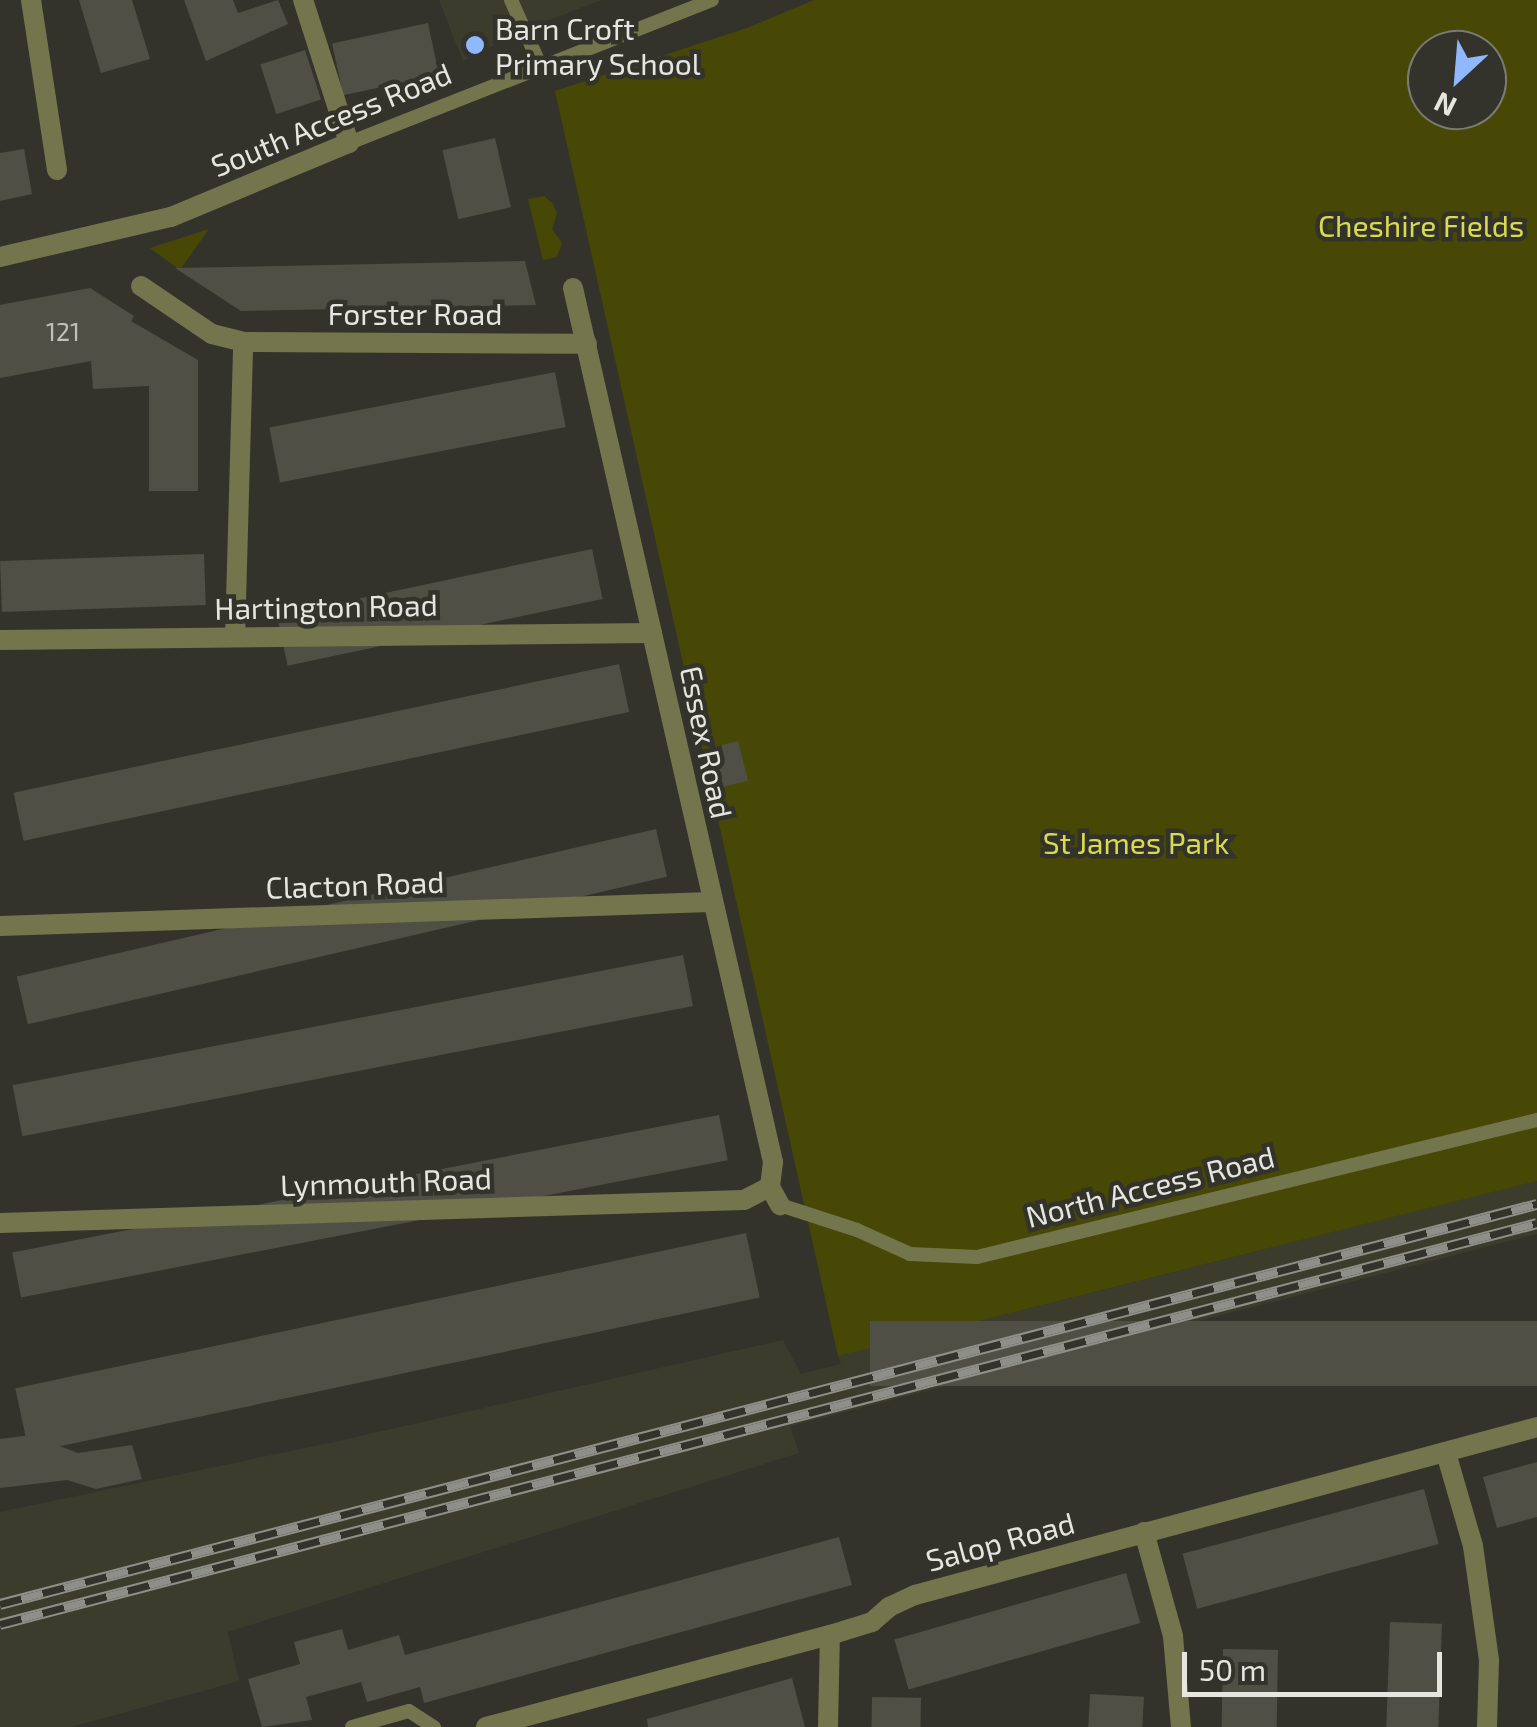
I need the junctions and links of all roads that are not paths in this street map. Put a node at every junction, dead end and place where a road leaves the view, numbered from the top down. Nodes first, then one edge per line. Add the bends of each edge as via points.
1 (30, 0) edge
2 (304, 0) edge
3 (511, 0) edge
4 (712, 0) edge
5 (541, 67) junction
6 (349, 143) junction
7 (57, 170) dead end
8 (0, 257) edge
9 (141, 286) dead end
10 (573, 288) dead end
11 (243, 342) junction
12 (588, 344) junction
13 (652, 633) junction
14 (235, 637) junction
15 (0, 640) edge
16 (711, 902) junction
17 (0, 926) edge
18 (1537, 1120) edge
19 (775, 1196) junction
20 (0, 1223) edge
21 (1537, 1427) edge
22 (1446, 1452) junction
23 (1144, 1532) junction
24 (830, 1636) junction
25 (352, 1727) edge
26 (434, 1727) edge
27 (486, 1727) edge
28 (828, 1727) edge
29 (1181, 1727) edge
30 (1487, 1727) edge

1 - 7 street
2 - 6 street
3 - 5 lane
4 - 5 lane, South Access Road
5 - 6 lane, South Access Road
6 - 8 street, South Access Road via 171,217
9 - 11 street, Forster Road via 212,334
10 - 12 street, Essex Road
11 - 12 street, Forster Road
11 - 14 street
12 - 13 street, Essex Road
13 - 14 street, Hartington Road
13 - 16 street, Essex Road
14 - 15 street, Hartington Road
16 - 17 street, Clacton Road
16 - 19 street, Essex Road via 773,1162
18 - 19 lane, North Access Road via 977,1257 910,1254
19 - 20 street, Lynmouth Road
21 - 22 street, Salop Road
22 - 23 street, Salop Road
22 - 30 street via 1473,1546 1488,1660
23 - 24 street, Salop Road via 915,1595 872,1622
23 - 29 street via 1173,1636
24 - 27 street, Salop Road
24 - 28 street
25 - 26 lane via 410,1712

